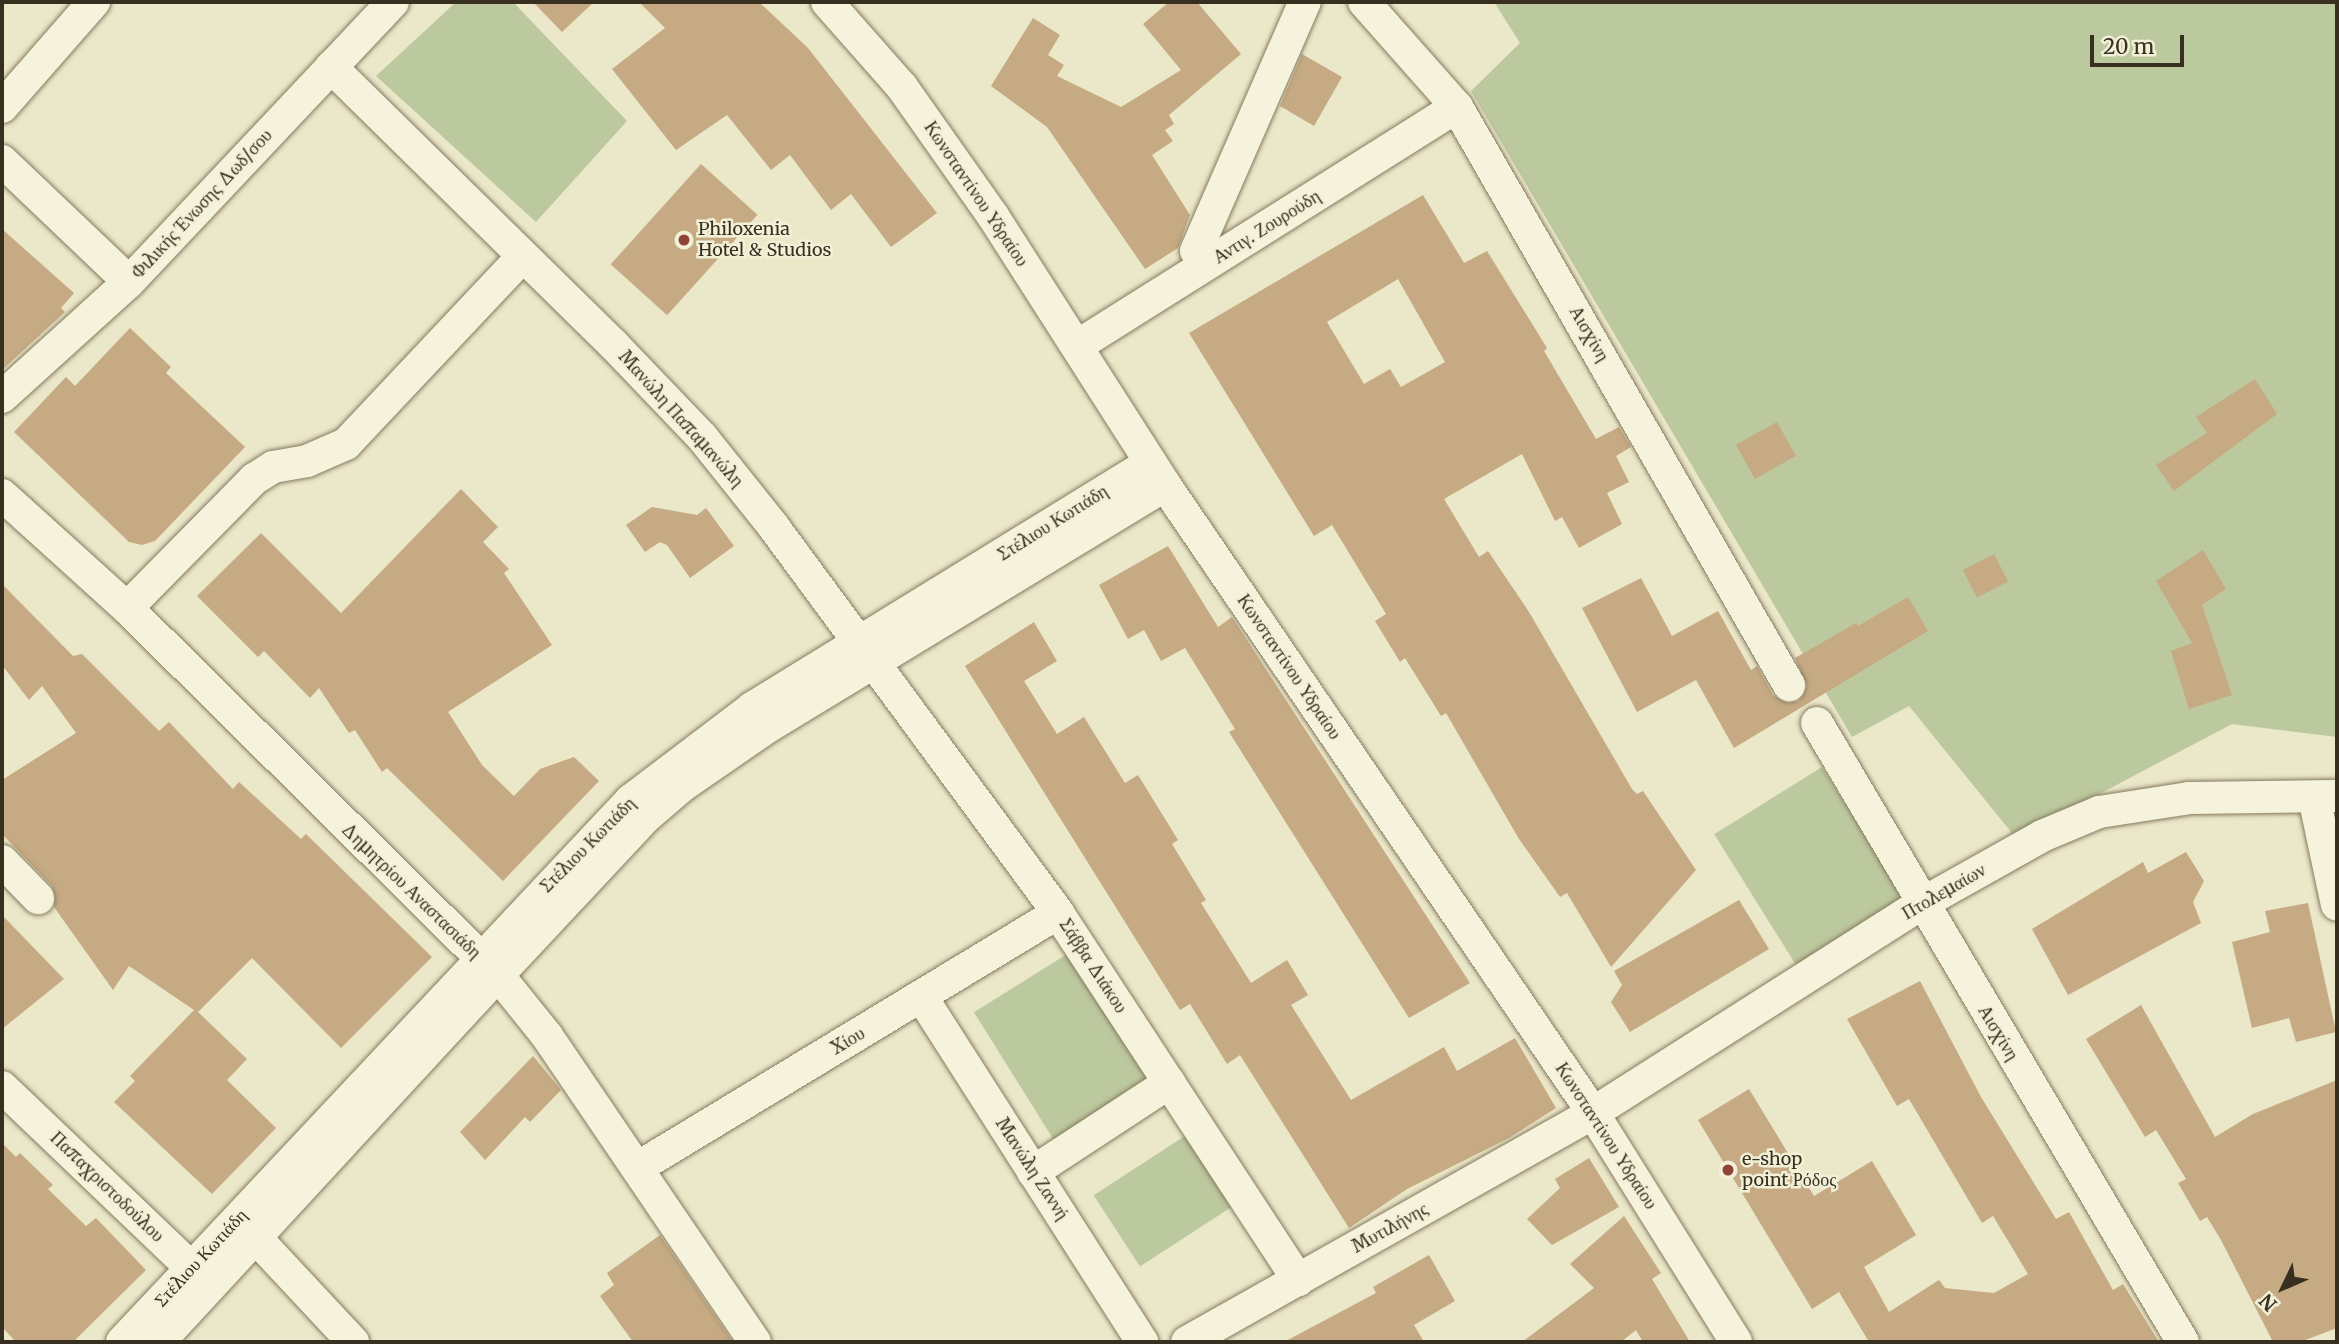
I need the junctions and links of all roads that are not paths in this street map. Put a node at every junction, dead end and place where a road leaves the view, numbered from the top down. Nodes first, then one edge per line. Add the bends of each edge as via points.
1 (94, 2) edge
2 (393, 2) edge
3 (827, 2) edge
4 (1306, 2) edge
5 (1364, 2) edge
6 (331, 67) junction
7 (2, 107) edge
8 (1457, 107) junction
9 (2, 161) edge
10 (1196, 251) dead end
11 (522, 257) junction
12 (129, 282) junction
13 (1077, 346) junction
14 (2, 397) edge
15 (1158, 474) junction
16 (2, 495) edge
17 (127, 608) junction
18 (865, 654) junction
19 (1789, 685) dead end
20 (1817, 723) dead end
21 (2326, 797) edge
22 (2, 862) edge
23 (38, 898) dead end
24 (1921, 904) junction
25 (2337, 905) edge
26 (1058, 913) junction
27 (489, 966) junction
28 (921, 996) junction
29 (1169, 1083) junction
30 (2, 1087) edge
31 (1593, 1113) junction
32 (637, 1168) junction
33 (1033, 1172) junction
34 (248, 1228) junction
35 (202, 1278) junction
36 (1298, 1280) junction
37 (122, 1342) edge
38 (159, 1342) edge
39 (353, 1342) edge
40 (755, 1342) edge
41 (1142, 1342) edge
42 (1187, 1342) edge
43 (1736, 1342) edge
44 (2183, 1342) edge

1 - 7 street
2 - 6 street, Φιλικής Ένωσης Δωδ/σου
3 - 13 street, Κωνσταντίνου Υδραίου via 902,87 993,215
4 - 10 street
5 - 8 street, Αισχίνη
6 - 11 street, Μανώλη Παπαμανώλη
6 - 12 street, Φιλικής Ένωσης Δωδ/σου
8 - 13 street, Αντιγ. Ζουρούδη
8 - 19 street, Αισχίνη
9 - 12 street
11 - 17 street via 346,444 307,461 273,467 254,479
11 - 18 street, Μανώλη Παπαμανώλη via 702,437
12 - 14 street, Φιλικής Ένωσης Δωδ/σου
13 - 15 street, Κωνσταντίνου Υδραίου
15 - 18 street, Στέλιου Κωτιάδη
15 - 31 street, Κωνσταντίνου Υδραίου
16 - 17 street, Δημητρίου Αναστασιάδη
17 - 27 street, Δημητρίου Αναστασιάδη
18 - 26 street, Σάββα Διάκου
18 - 27 street, Στέλιου Κωτιάδη via 682,786
20 - 24 street, Αισχίνη
21 - 24 street, Πτολεμαίων via 2189,798 2099,812 2042,836
21 - 25 street
22 - 23 street
24 - 31 street, Πτολεμαίων
24 - 44 street, Αισχίνη
26 - 28 street, Χίου
26 - 29 street, Σάββα Διάκου
27 - 32 street, Δημητρίου Αναστασιάδη via 547,1036
27 - 34 street, Στέλιου Κωτιάδη
28 - 32 street, Χίου
28 - 33 street, Μανώλη Ζαννή
29 - 33 street
29 - 36 street, Σάββα Διάκου
30 - 35 street, Παπαχριστοδούλου
31 - 36 street, Μυτιλήνης
31 - 43 street, Κωνσταντίνου Υδραίου
32 - 40 street, Δημητρίου Αναστασιάδη
33 - 41 street, Μανώλη Ζαννή
34 - 35 street, Στέλιου Κωτιάδη
34 - 39 street
35 - 37 street, Στέλιου Κωτιάδη
35 - 38 street, Στέλιου Κωτιάδη
36 - 42 street, Μυτιλήνης

